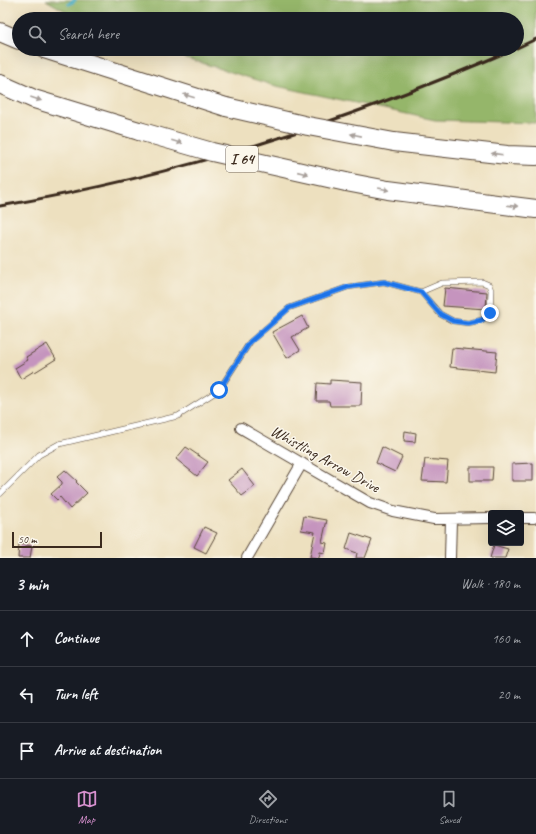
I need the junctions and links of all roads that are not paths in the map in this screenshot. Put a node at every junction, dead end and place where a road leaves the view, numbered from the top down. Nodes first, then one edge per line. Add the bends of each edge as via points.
1 (0, 32) edge
2 (12, 37) edge
3 (66, 56) edge
4 (0, 84) edge
5 (536, 156) edge
6 (536, 209) edge
7 (421, 292) junction
8 (241, 428) dead end
9 (302, 463) junction
10 (0, 494) edge
11 (451, 518) junction
12 (488, 518) edge
13 (524, 518) edge
14 (534, 518) dead end
15 (247, 558) edge
16 (450, 558) edge

1 - 2 highway
5 -> 3 highway, bridge via 394,142 308,126 226,107
4 -> 6 highway, I 64, bridge via 34,99 212,152 388,190
7 - 7 lane via 440,314 453,321 468,323 482,320 490,313 491,290 489,285 482,282 442,283
7 - 10 lane via 384,282 348,287 289,308 250,342 219,390 207,398 178,416 59,444 39,455
8 - 9 street, Whistling Arrow Drive
9 - 11 street, Whistling Arrow Drive via 370,503 434,519
9 - 15 street
11 - 12 street, Whistling Arrow Drive
11 - 16 street
13 - 14 street

